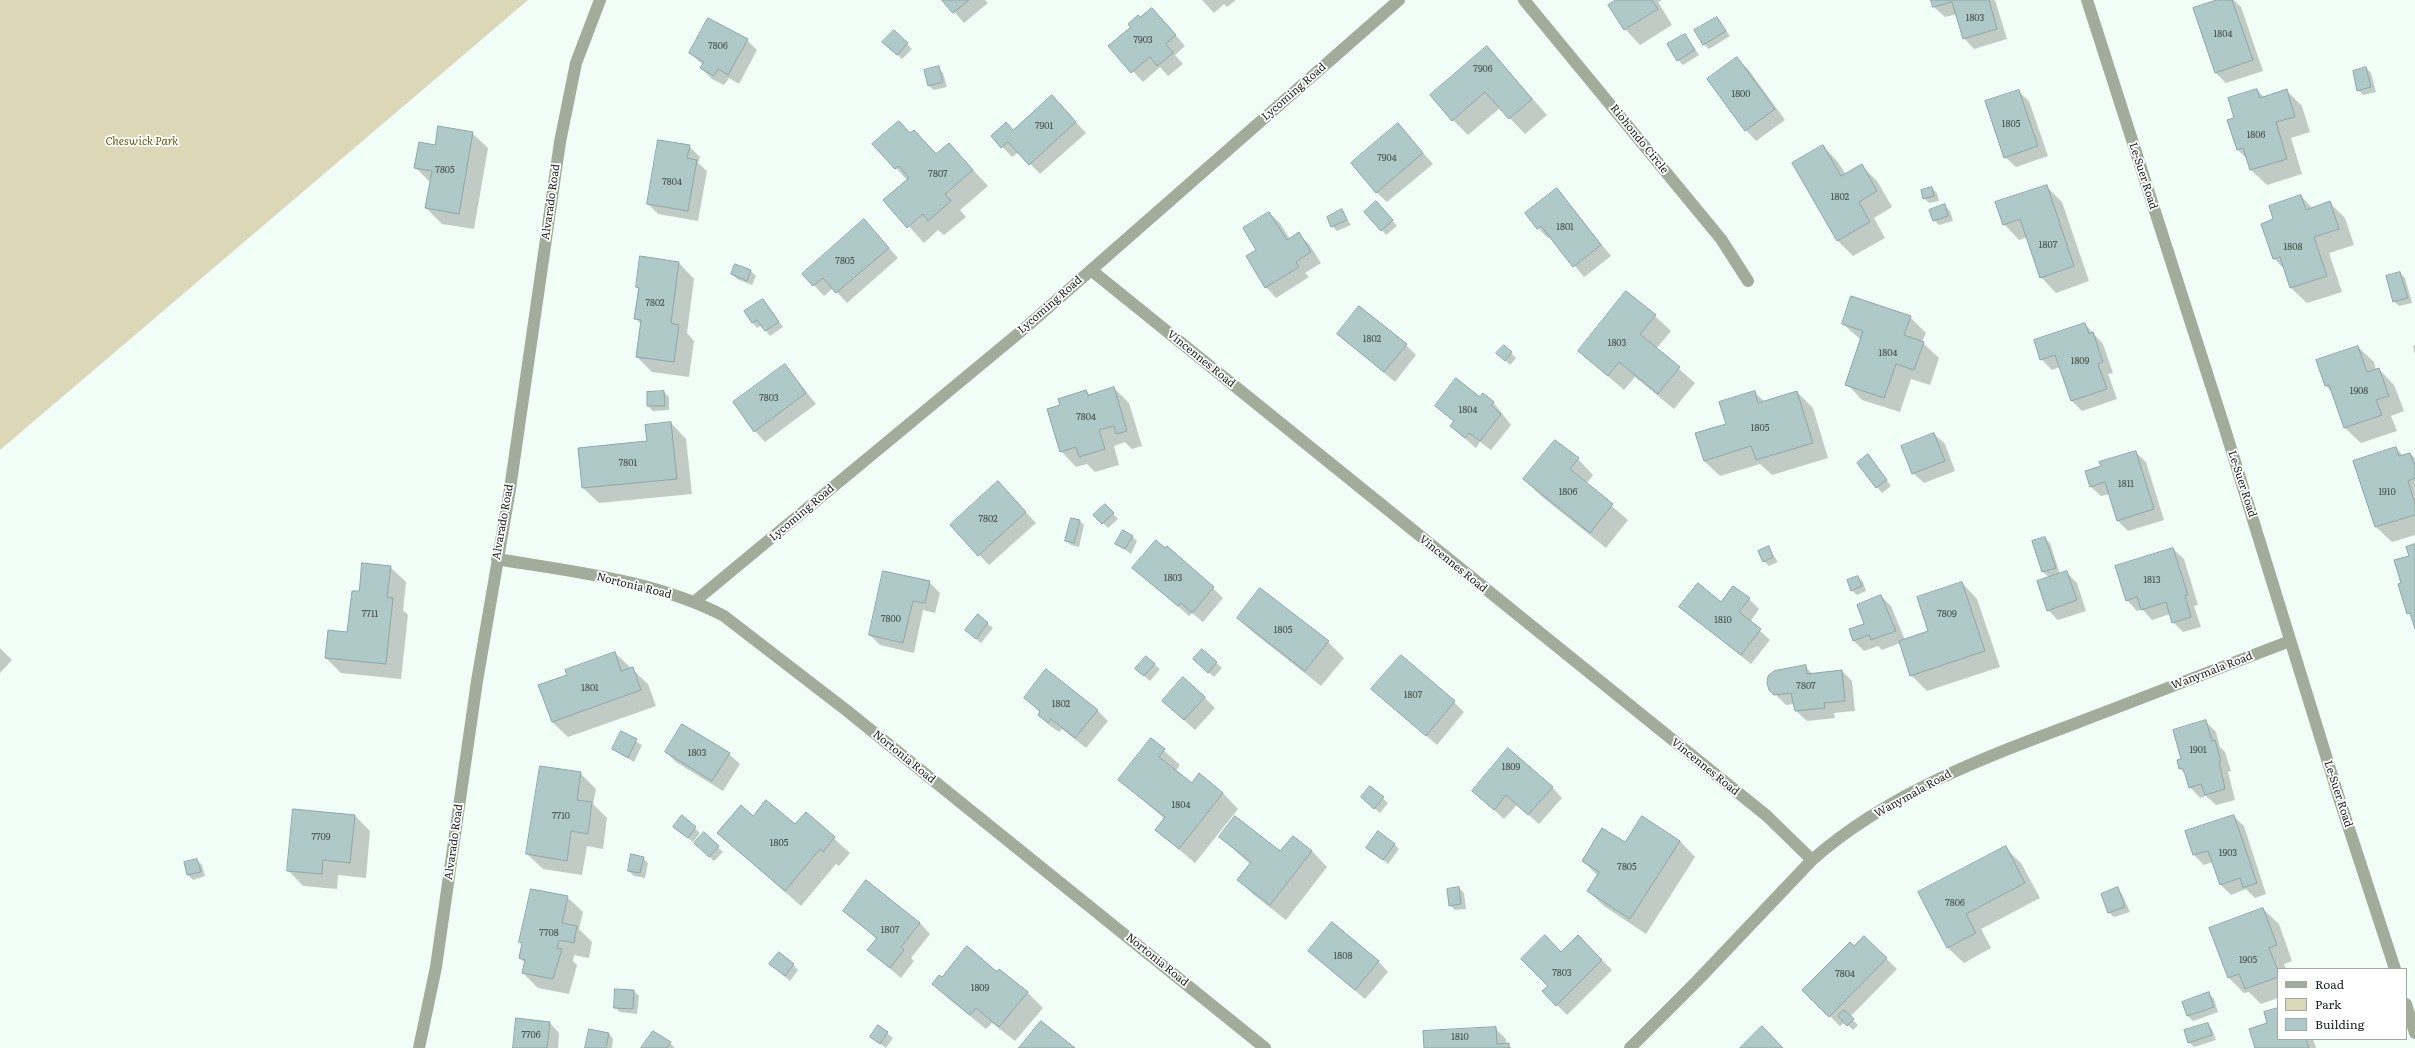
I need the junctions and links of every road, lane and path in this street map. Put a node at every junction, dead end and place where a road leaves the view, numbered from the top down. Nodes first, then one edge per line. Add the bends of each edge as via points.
1 (600, 0) edge
2 (1400, 0) edge
3 (1524, 0) edge
4 (2087, 0) edge
5 (1092, 270) junction
6 (1748, 282) dead end
7 (497, 559) junction
8 (694, 602) junction
9 (2290, 641) junction
10 (1812, 860) junction
11 (2395, 968) edge
12 (2407, 1007) edge
13 (2415, 1033) edge
14 (419, 1048) edge
15 (1265, 1048) edge
16 (1630, 1048) edge

1 - 7 street, Alvarado Road via 576,63 560,142 511,481
2 - 5 street, Lycoming Road
3 - 6 street, Riohondo Circle via 1721,239
4 - 9 street, Le-Suer Road
5 - 8 street, Lycoming Road
5 - 10 street, Vincennes Road via 1760,811
7 - 8 street, Nortonia Road via 618,580
7 - 14 street, Alvarado Road via 436,967
8 - 15 street, Nortonia Road via 724,616 846,710
9 - 10 street, Wanymala Road via 2013,746 1934,780 1884,808
9 - 11 street, Le-Suer Road
10 - 16 street, Wanymala Road
12 - 13 street

